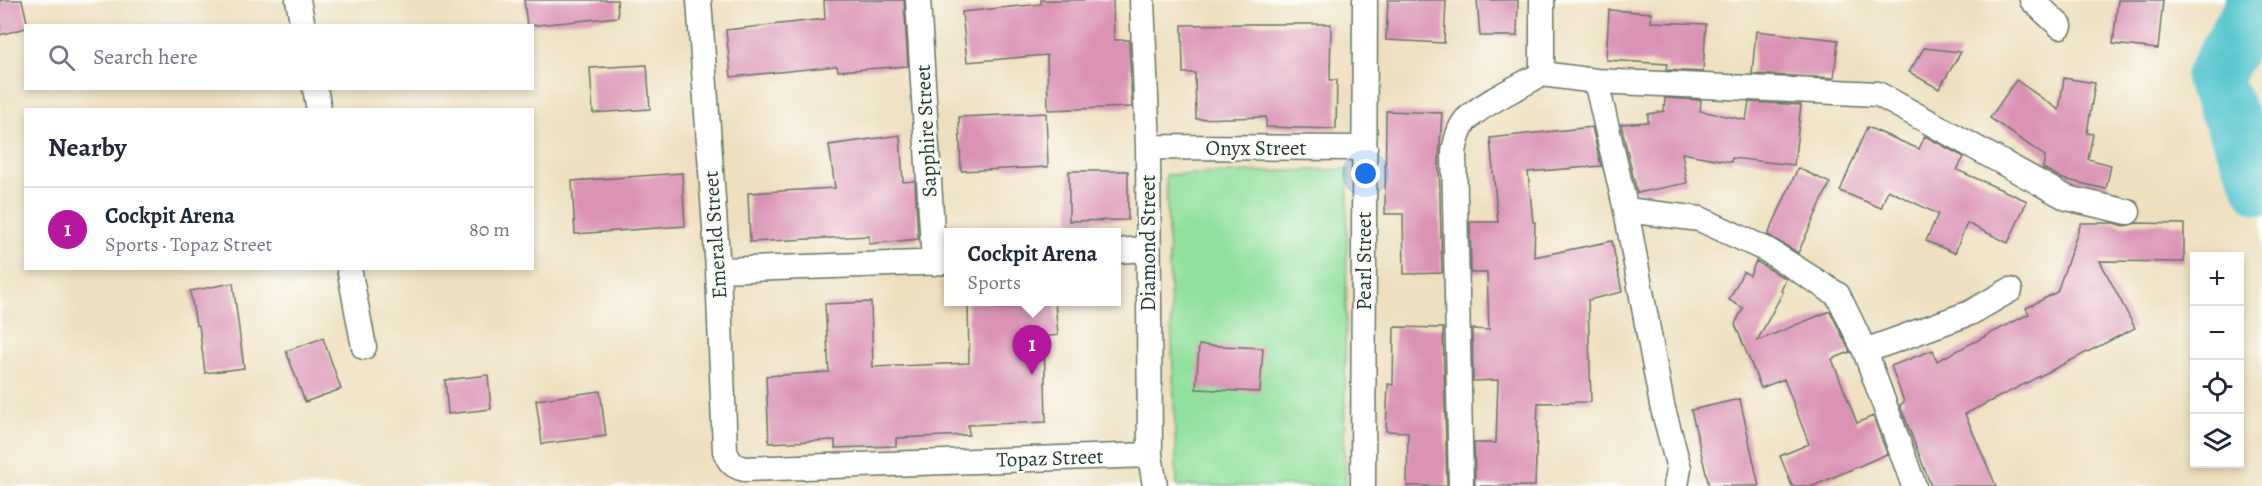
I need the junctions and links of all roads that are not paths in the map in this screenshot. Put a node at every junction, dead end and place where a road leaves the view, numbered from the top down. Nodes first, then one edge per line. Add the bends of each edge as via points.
1 (298, 0) edge
2 (699, 0) edge
3 (918, 0) edge
4 (1142, 0) edge
5 (1365, 0) edge
6 (1542, 0) edge
7 (2032, 0) edge
8 (303, 24) edge
9 (2060, 26) dead end
10 (1542, 74) junction
11 (1596, 81) junction
12 (315, 90) edge
13 (319, 108) edge
14 (1148, 147) junction
15 (1365, 148) junction
16 (1626, 210) junction
17 (2128, 212) dead end
18 (1147, 249) junction
19 (1121, 251) edge
20 (941, 262) edge
21 (349, 270) edge
22 (718, 270) junction
23 (2010, 290) dead end
24 (364, 346) dead end
25 (1865, 351) junction
26 (1150, 455) junction
27 (735, 467) joint
28 (1155, 486) edge
29 (1364, 486) edge
30 (1461, 486) edge
31 (1676, 486) edge
32 (1914, 486) edge

1 - 8 street
2 - 22 street, Emerald Street
3 - 20 street, Sapphire Street
4 - 14 street, Diamond Street
5 - 15 street, Pearl Street
6 - 10 street
7 - 9 street
10 - 11 street
10 - 30 street via 1477,111 1457,136 1454,152
11 - 16 street
11 - 17 street via 1878,94 2067,198
12 - 13 street
14 - 15 street, Onyx Street
14 - 18 street, Diamond Street
15 - 29 street, Pearl Street
16 - 25 street via 1700,219 1767,250 1838,295
16 - 31 street via 1662,405 1679,468
18 - 19 street
18 - 26 street, Diamond Street
20 - 22 street
21 - 24 street
22 - 27 street, Emerald Street via 725,451
23 - 25 street via 1970,313
25 - 32 street
26 - 27 street, Topaz Street
26 - 28 street, Diamond Street

